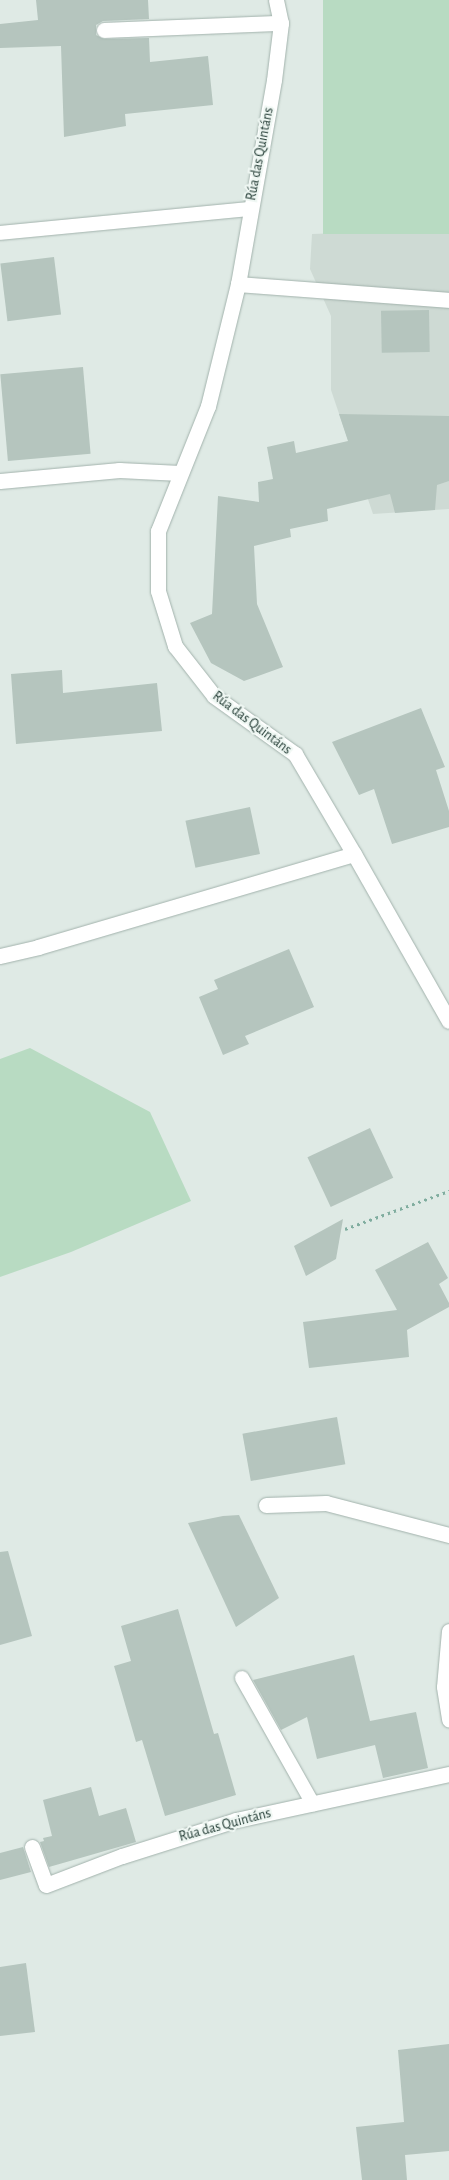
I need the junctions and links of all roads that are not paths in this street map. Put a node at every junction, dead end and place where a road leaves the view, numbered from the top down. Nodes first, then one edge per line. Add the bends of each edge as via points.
1 (276, 0) edge
2 (281, 23) junction
3 (104, 30) dead end
4 (250, 209) junction
5 (0, 233) edge
6 (238, 284) junction
7 (449, 300) edge
8 (180, 473) junction
9 (0, 481) edge
10 (354, 854) junction
11 (0, 956) edge
12 (449, 1021) edge
13 (266, 1505) dead end
14 (449, 1535) edge
15 (449, 1631) edge
16 (242, 1678) dead end
17 (449, 1720) edge
18 (449, 1774) edge
19 (313, 1804) junction
20 (32, 1847) dead end

1 - 2 street, Rúa das Quintáns
2 - 3 street
2 - 4 street, Rúa das Quintáns
4 - 5 lane
4 - 6 street, Rúa das Quintáns
6 - 7 street
6 - 8 street, Rúa das Quintáns via 208,406
8 - 9 street via 119,470
8 - 10 street, Rúa das Quintáns via 158,531 157,559 158,591 175,646 214,696 295,754
10 - 11 street
10 - 12 street, Rúa das Quintáns
13 - 14 street via 326,1503
15 - 17 street via 444,1687
16 - 19 lane
18 - 19 street, Rúa das Quintáns
19 - 20 street, Rúa das Quintáns via 236,1820 122,1856 46,1885

